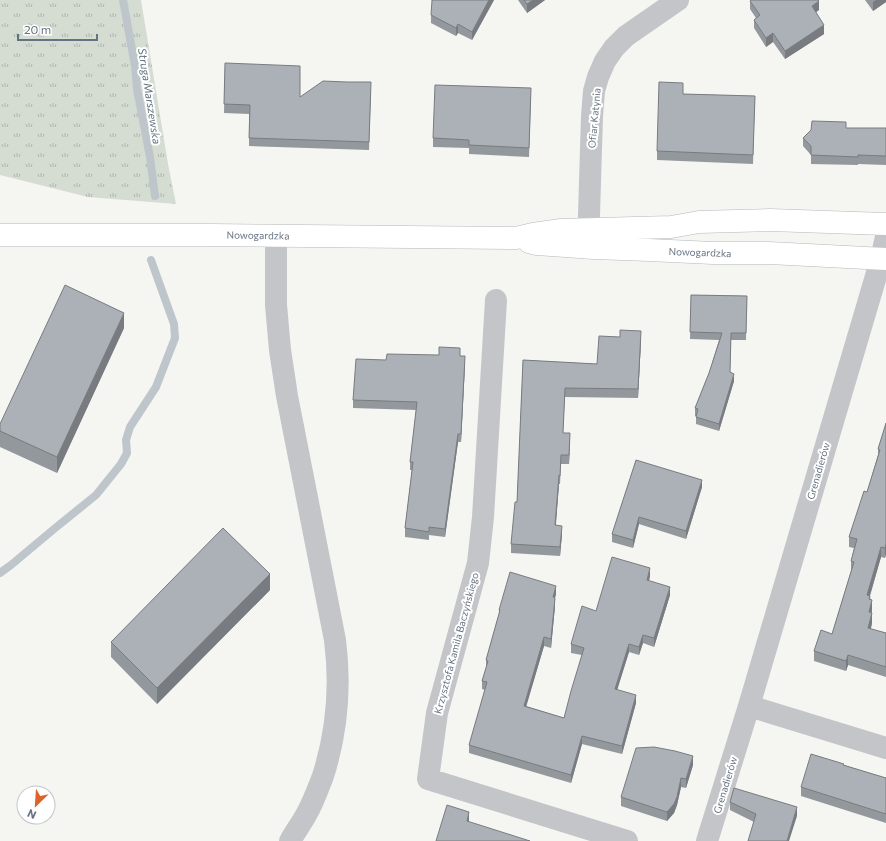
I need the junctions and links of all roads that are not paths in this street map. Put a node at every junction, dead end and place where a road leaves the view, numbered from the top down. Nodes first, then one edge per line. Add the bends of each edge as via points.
1 (678, 0) edge
2 (886, 224) edge
3 (0, 234) edge
4 (276, 236) junction
5 (886, 237) edge
6 (588, 239) junction
7 (883, 259) edge
8 (496, 300) dead end
9 (749, 706) junction
10 (886, 748) edge
11 (290, 841) edge
12 (627, 841) edge
13 (708, 841) edge

1 - 6 street, Ofiar Katynia via 626,36 605,61 598,77 592,116
2 - 6 street, Nowogardzka via 762,220 700,222
3 - 4 street, Nowogardzka
4 - 6 street, Nowogardzka via 516,238 537,244
4 - 11 street via 276,305 280,350 338,660 337,711 328,758 307,814
5 - 7 street, Grenadierów
6 - 7 street, Nowogardzka via 713,253
7 - 9 street, Grenadierów
8 - 12 street, Krzysztofa Kamila Baczyńskiego via 478,563 437,713 428,779
9 - 10 street
9 - 13 street, Grenadierów

